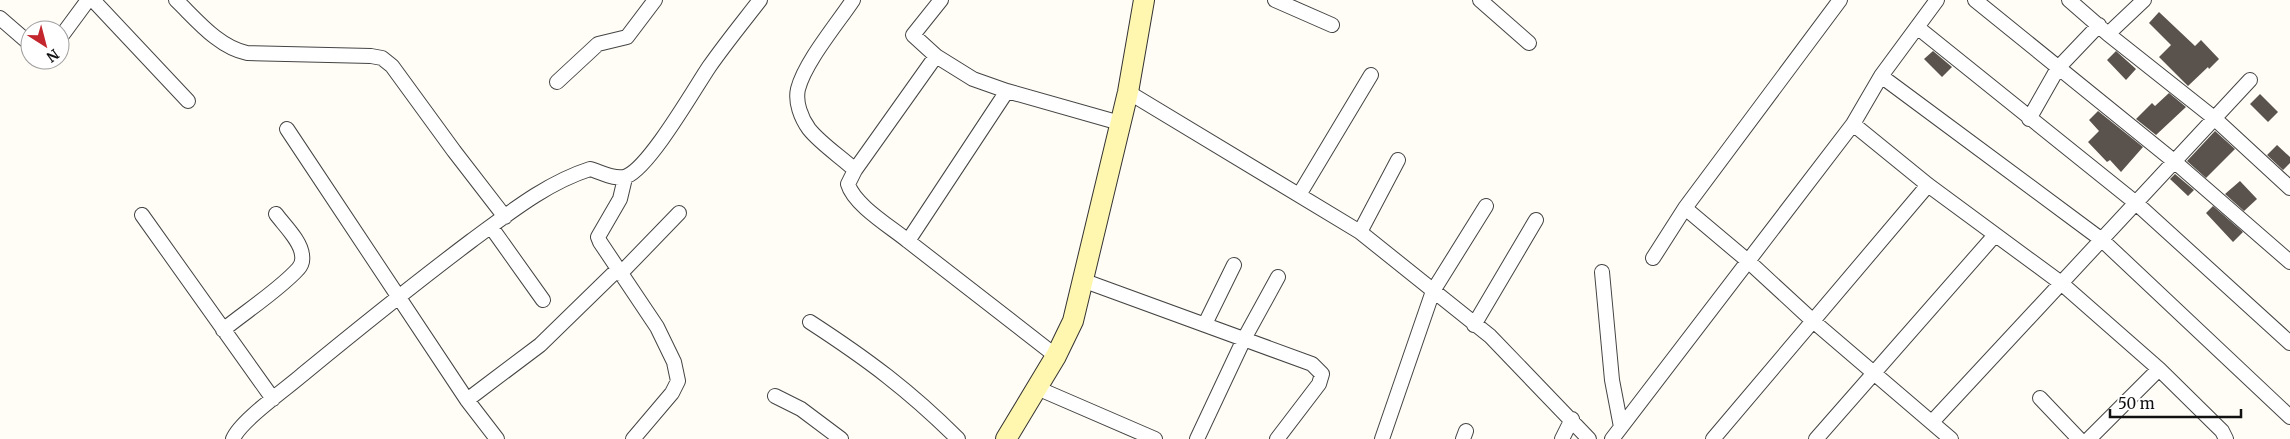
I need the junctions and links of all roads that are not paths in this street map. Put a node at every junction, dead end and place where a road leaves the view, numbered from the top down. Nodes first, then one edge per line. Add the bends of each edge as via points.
1 (88, 0) edge
2 (93, 0) edge
3 (176, 0) edge
4 (655, 0) edge
5 (760, 0) edge
6 (853, 0) edge
7 (942, 0) edge
8 (1144, 0) edge
9 (1275, 0) edge
10 (1480, 0) edge
11 (1840, 0) edge
12 (1937, 0) edge
13 (1975, 0) edge
14 (2069, 0) edge
15 (2144, 0) edge
16 (0, 18) edge
17 (70, 24) edge
18 (1332, 25) dead end
19 (1917, 27) junction
20 (2104, 30) junction
21 (20, 35) edge
22 (1529, 43) dead end
23 (936, 56) junction
24 (2058, 68) junction
25 (1371, 75) dead end
26 (1881, 76) junction
27 (2250, 80) dead end
28 (557, 82) dead end
29 (1007, 91) junction
30 (1128, 92) junction
31 (188, 101) dead end
32 (2214, 118) junction
33 (2029, 119) junction
34 (1120, 123) junction
35 (1853, 124) junction
36 (286, 129) dead end
37 (1398, 160) dead end
38 (2175, 162) junction
39 (856, 170) junction
40 (624, 178) junction
41 (1928, 185) junction
42 (2290, 188) edge
43 (1299, 195) junction
44 (2136, 203) junction
45 (1486, 206) dead end
46 (1685, 208) junction
47 (679, 213) dead end
48 (276, 214) dead end
49 (142, 215) dead end
50 (505, 217) junction
51 (1536, 220) dead end
52 (491, 226) junction
53 (1360, 232) junction
54 (1995, 234) junction
55 (2102, 240) junction
56 (908, 241) junction
57 (1653, 258) dead end
58 (1748, 261) junction
59 (2290, 262) edge
60 (1234, 265) dead end
61 (619, 272) junction
62 (1602, 272) dead end
63 (1278, 277) dead end
64 (1082, 280) junction
65 (2061, 284) junction
66 (1433, 291) junction
67 (397, 296) junction
68 (543, 300) dead end
69 (1813, 321) junction
70 (810, 322) dead end
71 (1205, 324) junction
72 (1474, 326) junction
73 (223, 330) junction
74 (1244, 339) junction
75 (2290, 343) edge
76 (1056, 356) junction
77 (2159, 369) junction
78 (1874, 372) junction
79 (1037, 388) junction
80 (775, 396) dead end
81 (2040, 398) dead end
82 (273, 399) junction
83 (467, 400) junction
84 (2290, 417) edge
85 (1572, 419) junction
86 (1932, 422) junction
87 (1621, 428) junction
88 (234, 439) edge
89 (497, 439) edge
90 (633, 439) edge
91 (841, 439) edge
92 (958, 439) edge
93 (1006, 439) edge
94 (1155, 439) edge
95 (1197, 439) edge
96 (1277, 439) edge
97 (1382, 439) edge
98 (1562, 439) edge
99 (1589, 439) edge
100 (1612, 439) edge
101 (1713, 439) edge
102 (1816, 439) edge
103 (1952, 439) edge
104 (2079, 439) edge
105 (2089, 439) edge
106 (2226, 439) edge

1 - 17 street
2 - 31 street
3 - 50 street via 234,50 382,58 392,66
4 - 28 street via 627,37 598,44
5 - 40 street via 648,157 637,171
6 - 39 street via 807,69 798,89 798,102 810,130
7 - 23 street via 913,36
8 - 30 street
9 - 18 street
10 - 22 street
11 - 46 street
12 - 19 street
13 - 24 street
14 - 20 street
15 - 20 street
16 - 21 street
19 - 26 street
19 - 33 street
20 - 24 street
20 - 32 street
23 - 29 street via 973,79
23 - 39 street
24 - 33 street
24 - 38 street
25 - 43 street
26 - 35 street
26 - 55 street
27 - 32 street
29 - 34 street
29 - 56 street
30 - 34 street
30 - 43 street
32 - 38 street
32 - 42 street
33 - 44 street
34 - 64 street
35 - 41 street
35 - 58 street
36 - 67 street
37 - 53 street
38 - 44 street
38 - 59 street
39 - 56 street via 848,184 850,191
40 - 50 street via 590,169 580,172 562,179
40 - 61 street via 620,199 598,237
41 - 54 street
41 - 69 street
43 - 53 street
44 - 55 street
44 - 75 street
45 - 66 street
46 - 57 street
46 - 58 street
47 - 61 street
48 - 73 street via 299,245 302,263
49 - 73 street
50 - 52 street
51 - 72 street
52 - 67 street
52 - 68 street
53 - 66 street
54 - 65 street
54 - 78 street
55 - 65 street
55 - 84 street
56 - 76 street
58 - 69 street
58 - 87 street
60 - 71 street
61 - 83 street via 540,345
61 - 90 street via 657,327 674,362 678,381 672,393
62 - 87 street via 1612,380
63 - 74 street
64 - 71 street
64 - 76 street via 1073,320
65 - 77 street
65 - 86 street
66 - 72 street
66 - 97 street
67 - 82 street
67 - 83 street
69 - 78 street
69 - 101 street
70 - 92 street via 892,378
71 - 74 street
72 - 85 street via 1490,336
73 - 82 street
74 - 95 street
74 - 96 street via 1312,364 1322,374 1319,384
76 - 79 street
77 - 105 street
77 - 106 street via 2222,431
78 - 86 street
78 - 102 street
79 - 93 street
79 - 94 street
80 - 91 street via 801,408
81 - 104 street
82 - 88 street via 240,428
83 - 89 street
85 - 98 street
85 - 99 street
86 - 103 street
87 - 100 street

